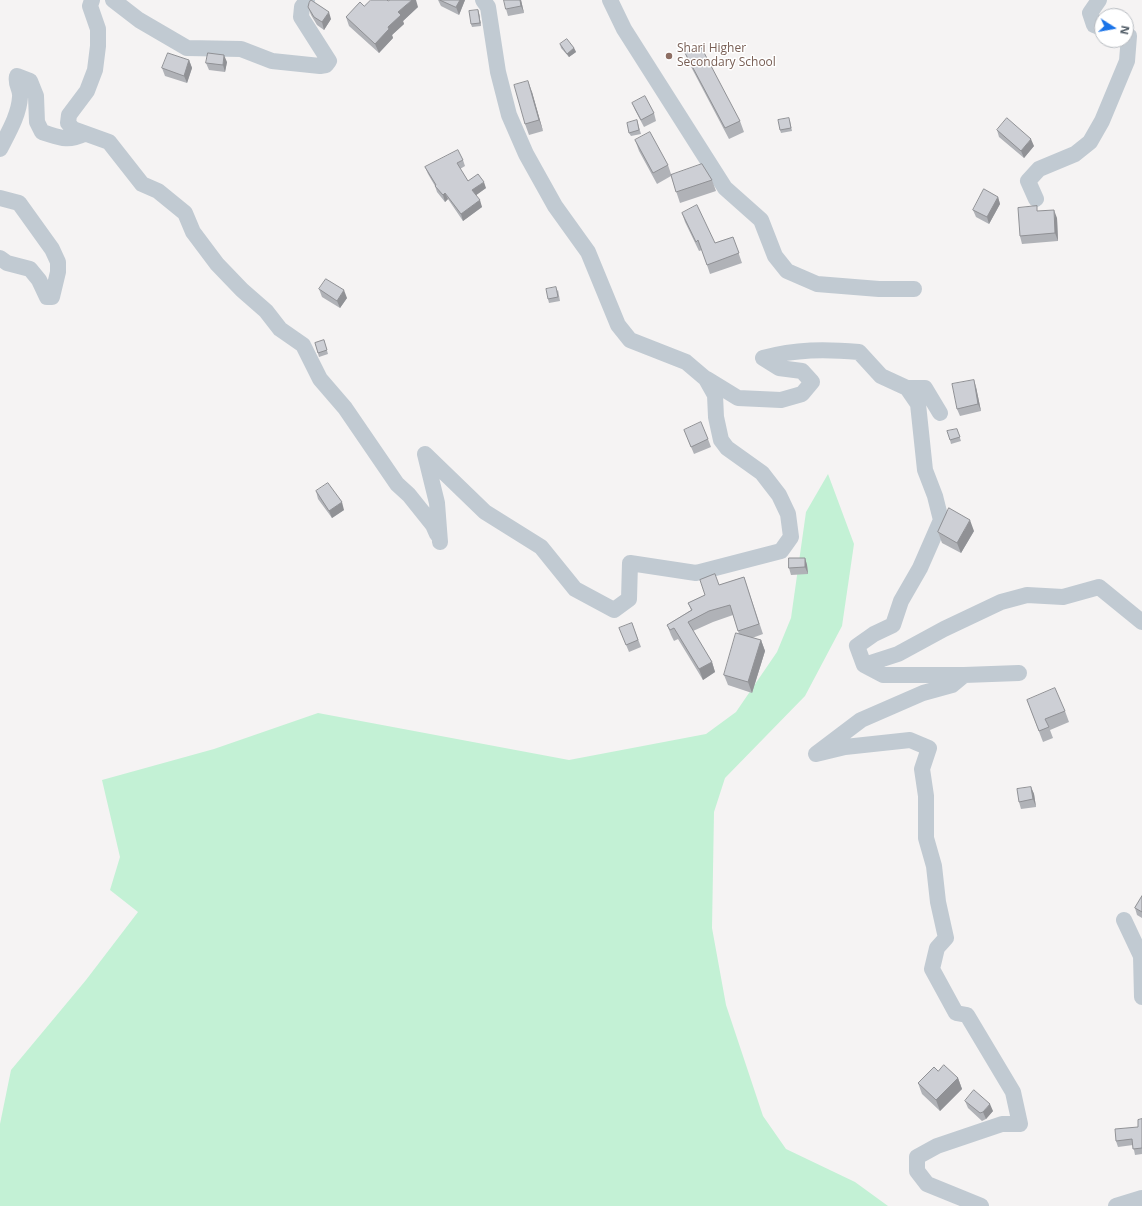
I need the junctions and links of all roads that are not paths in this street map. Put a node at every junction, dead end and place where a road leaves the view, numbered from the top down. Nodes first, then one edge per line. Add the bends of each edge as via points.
1 (92, 0) edge
2 (113, 0) edge
3 (307, 0) edge
4 (483, 0) edge
5 (610, 0) edge
6 (1099, 0) edge
7 (1094, 25) edge
8 (1128, 48) edge
9 (84, 134) junction
10 (0, 149) edge
11 (0, 198) edge
12 (1036, 199) dead end
13 (0, 258) edge
14 (914, 289) dead end
15 (706, 379) junction
16 (907, 388) junction
17 (940, 413) dead end
18 (1142, 622) edge
19 (864, 665) junction
20 (1019, 673) dead end
21 (964, 675) junction
22 (1124, 920) dead end
23 (1142, 997) edge
24 (1142, 1198) edge
25 (981, 1206) edge
26 (1116, 1206) edge

1 - 9 street via 90,6 98,29 95,70 87,91 68,116 68,124
2 - 3 street via 139,20 187,48 241,49 272,61 326,65 329,61 301,17 302,7
4 - 15 street via 488,7 498,72 508,115 555,206 588,252 618,325 630,340 686,362
5 - 14 street via 624,29 725,188 761,220 775,256 787,271 817,284
6 - 7 street via 1090,13
8 - 12 street via 1127,61 1102,121 1090,142 1075,154 1039,168 1028,181
9 - 10 street via 63,139 42,132 37,122 36,96 30,81 17,76 19,103 12,126
9 - 15 street via 109,142 142,184 158,191 185,213 193,232 217,264 266,311 280,329 303,345 320,379 345,408 397,484 410,495 433,525 440,542 437,503 425,454 485,512 541,547 576,589 614,610 629,599 630,564 696,572 781,551 791,537 788,514 762,473 726,448 721,440 715,395
11 - 13 street via 19,203 52,249 58,262 52,297 47,297 40,280 30,269 7,263
15 - 16 street via 738,398 781,400 802,394 812,382 802,371 779,368 763,358 782,353 826,349 859,352 881,376
16 - 17 street via 925,388
16 - 19 street via 918,404 925,470 941,520 920,568 900,601 893,625 857,646
18 - 19 street via 1099,587 1063,597 1027,595 1001,602 898,654
19 - 21 street via 883,675
20 - 21 street
21 - 25 street via 952,685 923,693 861,720 816,754 844,747 910,740 929,748 922,769 926,796 926,838 934,866 946,938 937,948 932,969 956,1013 967,1015 1013,1092 1020,1124 1002,1124 937,1146 917,1157 917,1171 928,1184
22 - 23 street via 1141,956
24 - 26 street

